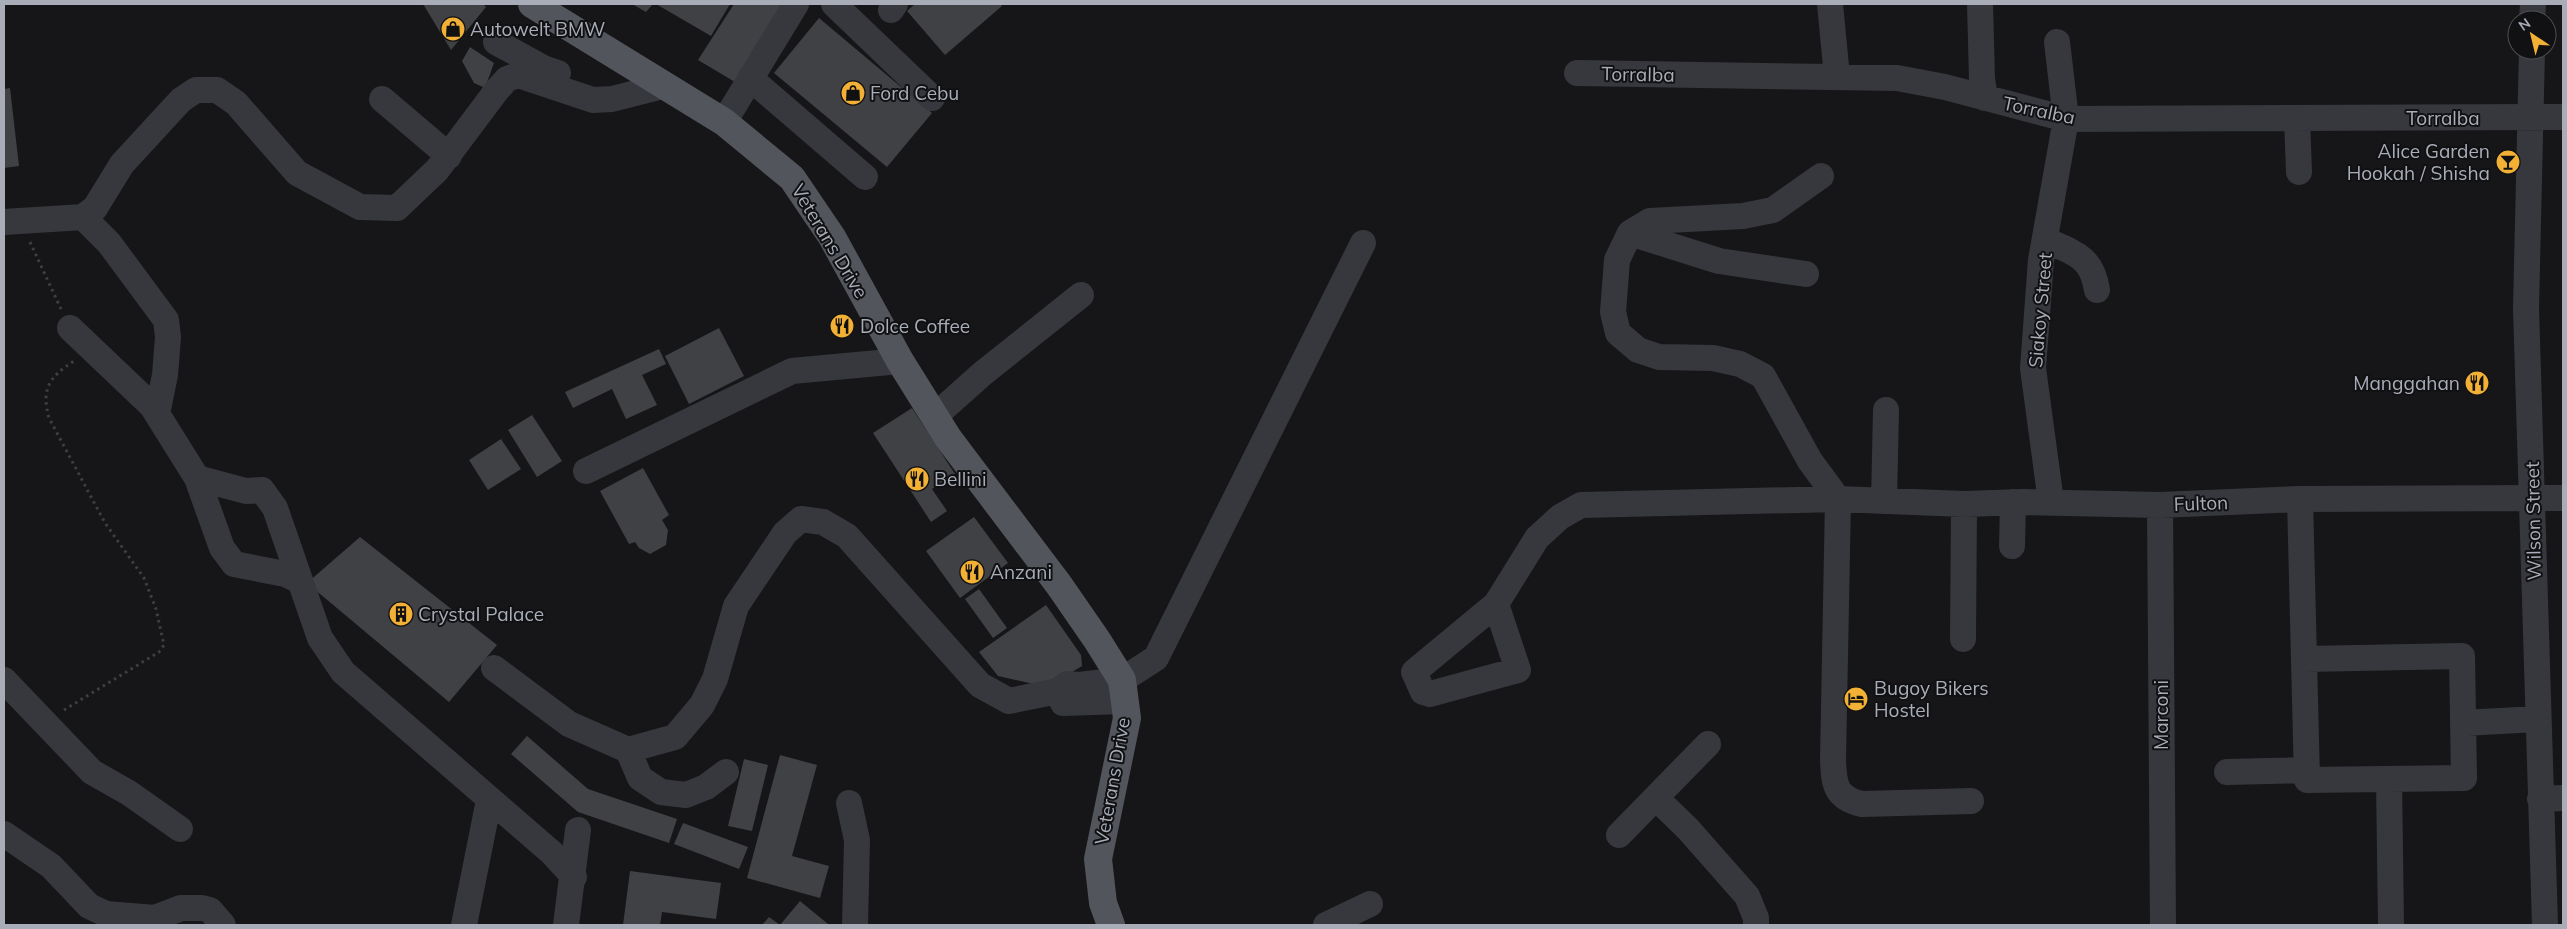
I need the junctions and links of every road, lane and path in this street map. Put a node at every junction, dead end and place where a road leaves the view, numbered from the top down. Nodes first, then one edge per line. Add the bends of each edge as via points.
1 (532, 4) edge
2 (796, 4) edge
3 (834, 4) edge
4 (1830, 4) edge
5 (1980, 4) edge
6 (496, 42) dead end
7 (2057, 42) dead end
8 (2532, 60) edge
9 (640, 71) junction
10 (1577, 74) dead end
11 (1836, 77) junction
12 (750, 78) junction
13 (663, 86) junction
14 (932, 98) dead end
15 (1985, 98) junction
16 (382, 99) dead end
17 (2530, 117) junction
18 (2563, 117) edge
19 (2297, 118) junction
20 (2066, 119) junction
21 (724, 122) junction
22 (449, 156) junction
23 (2299, 172) dead end
24 (1822, 176) dead end
25 (865, 177) dead end
26 (83, 218) junction
27 (12, 222) edge
28 (1630, 233) junction
29 (2046, 241) junction
30 (1363, 243) dead end
31 (1806, 274) dead end
32 (2097, 290) dead end
33 (1081, 295) dead end
34 (70, 328) joint
35 (900, 360) junction
36 (55, 373) dead end
37 (1886, 410) dead end
38 (157, 414) junction
39 (935, 416) junction
40 (586, 471) dead end
41 (197, 478) junction
42 (2532, 498) junction
43 (2563, 498) edge
44 (1838, 499) junction
45 (2300, 499) junction
46 (1884, 501) junction
47 (2014, 502) junction
48 (2051, 502) junction
49 (1964, 504) junction
50 (2160, 505) junction
51 (2012, 546) dead end
52 (300, 581) junction
53 (1496, 604) junction
54 (1964, 639) dead end
55 (2305, 659) junction
56 (494, 668) dead end
57 (4, 680) edge
58 (1123, 691) junction
59 (2537, 718) junction
60 (44, 722) junction
61 (2463, 723) junction
62 (1708, 744) dead end
63 (628, 750) junction
64 (2307, 770) junction
65 (726, 772) dead end
66 (2227, 772) dead end
67 (2389, 779) junction
68 (1656, 798) junction
69 (2552, 798) edge
70 (489, 800) junction
71 (1971, 801) dead end
72 (849, 803) dead end
73 (180, 828) dead end
74 (578, 830) dead end
75 (4, 834) edge
76 (1619, 835) dead end
77 (574, 877) junction
78 (1370, 904) dead end
79 (223, 925) edge
80 (464, 925) edge
81 (566, 925) edge
82 (855, 925) edge
83 (1111, 925) edge
84 (1326, 925) edge
85 (1756, 925) edge
86 (2163, 925) edge
87 (2391, 925) edge
88 (2544, 925) edge

1 - 9 main road, Veterans Drive
2 - 12 street
3 - 14 street
4 - 11 street
5 - 15 street
6 - 9 street via 543,68 590,85 617,87
7 - 20 street, Siakoy Street
8 - 17 street, Wilson Street
9 - 13 main road, Veterans Drive
10 - 11 street, Torralba
11 - 15 street, Torralba via 1897,78
12 - 21 street
12 - 25 street
13 - 21 main road, Veterans Drive
13 - 22 street via 612,99 593,100 518,75 512,76 497,90
15 - 20 street, Torralba
16 - 22 street
17 - 18 street, Torralba
17 - 19 street, Torralba
17 - 42 street, Wilson Street via 2526,308
19 - 20 street, Torralba
19 - 23 street
20 - 29 street, Siakoy Street
21 - 35 main road, Veterans Drive via 792,178 832,238
22 - 26 street via 397,208 360,207 297,173 236,103 217,90 196,90 181,100 122,164 95,208
24 - 28 street via 1773,210 1743,216 1650,221
26 - 27 street
26 - 38 street via 109,243 166,320 166,375
27 - 34 path
28 - 31 street via 1719,261
28 - 44 street via 1617,260 1613,312 1618,333 1638,350 1659,357 1713,358 1740,364 1763,376 1810,461
29 - 32 street via 2084,258 2095,274
29 - 48 street, Siakoy Street via 2041,260 2033,368
30 - 58 street via 1156,658
33 - 39 street
34 - 38 street
35 - 39 main road, Veterans Drive
35 - 40 street via 792,371
36 - 60 path via 44,400 49,418 105,522 144,578 164,644 159,652
37 - 46 street
38 - 41 street
39 - 58 main road, Veterans Drive via 948,438 1059,584
41 - 52 street via 222,548 234,564 285,574
41 - 52 street via 246,492 262,490 275,508
42 - 43 street, Fulton
42 - 45 street, Fulton
42 - 59 street, Wilson Street
44 - 46 street, Fulton
44 - 53 street, Fulton via 1581,505 1560,517 1537,538
44 - 71 street via 1834,784 1845,798 1862,804
45 - 50 street, Fulton
45 - 55 street
46 - 49 street, Fulton
47 - 48 street, Fulton
47 - 49 street, Fulton
47 - 51 street
48 - 50 street, Fulton
49 - 54 street
50 - 86 street, Marconi
52 - 70 street via 320,638 343,672
53 - 53 street, Fulton via 1518,670 1430,694 1423,692 1414,672
55 - 61 street via 2462,656
55 - 64 street
56 - 63 street via 569,724
57 - 60 street
58 - 63 street via 1063,703 1058,691 1009,702 980,685 847,536 823,522 801,519 785,534 736,606 715,679 702,705 675,737
58 - 83 main road, Veterans Drive via 1127,718 1098,859 1104,903
59 - 61 street
59 - 69 street, Wilson Street
60 - 73 street via 92,772
61 - 67 street via 2464,778
62 - 68 street
63 - 65 street via 640,778 661,792 686,795 706,787
64 - 66 street
64 - 67 street via 2307,780
67 - 87 street
68 - 76 street
68 - 85 street via 1747,896
69 - 88 street, Wilson Street
70 - 77 street via 552,853
70 - 80 street
72 - 82 street via 857,840
74 - 77 street
75 - 79 street via 51,866 89,906 106,914 155,918 181,908 202,908 210,910
77 - 81 street
78 - 84 street

